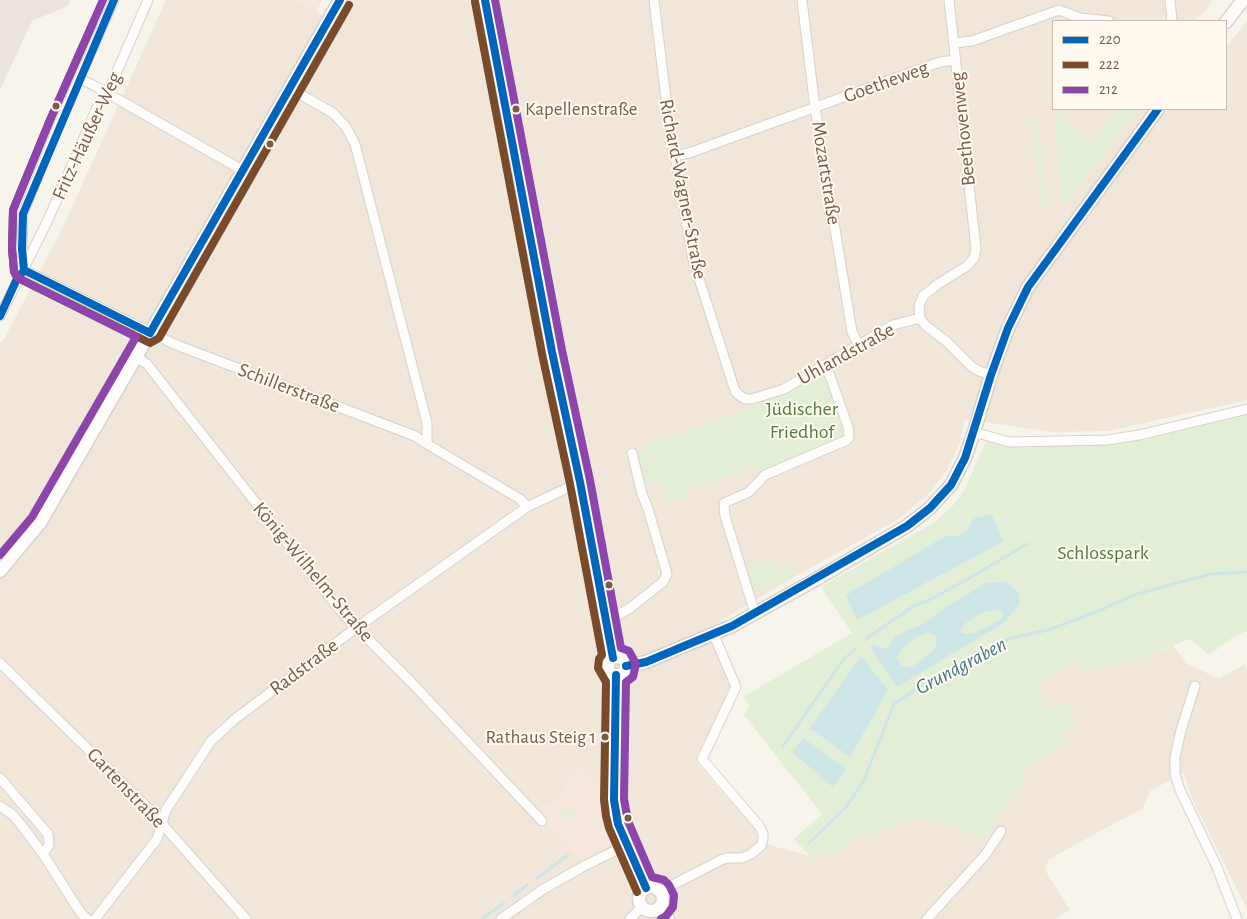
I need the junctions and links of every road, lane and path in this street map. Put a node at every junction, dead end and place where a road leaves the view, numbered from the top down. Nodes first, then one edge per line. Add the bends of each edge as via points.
1 (114, 0) edge
2 (148, 0) edge
3 (340, 0) edge
4 (485, 0) edge
5 (654, 0) edge
6 (802, 0) edge
7 (949, 0) edge
8 (1059, 0) edge
9 (1170, 0) edge
10 (1243, 0) edge
11 (1059, 10) junction
12 (1099, 20) edge
13 (1172, 20) edge
14 (1227, 21) edge
15 (954, 43) junction
16 (956, 60) junction
17 (80, 78) junction
18 (289, 88) junction
19 (106, 91) junction
20 (815, 108) junction
21 (1157, 110) edge
22 (675, 156) junction
23 (242, 170) junction
24 (974, 258) joint
25 (24, 270) junction
26 (0, 316) edge
27 (920, 318) junction
28 (150, 333) junction
29 (858, 344) junction
30 (136, 357) junction
31 (824, 365) junction
32 (991, 375) junction
33 (745, 399) joint
34 (1247, 409) edge
35 (974, 432) junction
36 (427, 444) junction
37 (632, 453) dead end
38 (580, 482) junction
39 (528, 507) junction
40 (0, 571) edge
41 (756, 612) junction
42 (606, 620) junction
43 (356, 628) junction
44 (714, 635) junction
45 (613, 658) junction
46 (0, 663) edge
47 (626, 666) junction
48 (616, 675) junction
49 (1195, 686) dead end
50 (0, 778) edge
51 (12, 792) junction
52 (0, 806) edge
53 (542, 821) dead end
54 (162, 824) junction
55 (1000, 831) dead end
56 (627, 845) junction
57 (43, 854) junction
58 (646, 888) junction
59 (661, 891) junction
60 (642, 906) junction
61 (659, 909) junction
62 (87, 919) edge
63 (95, 919) edge
64 (246, 919) edge
65 (502, 919) edge
66 (630, 919) edge
67 (668, 919) edge
68 (926, 919) edge
69 (1237, 919) edge

1 - 17 street
2 - 19 street, Fritz-Häußer-Weg
3 - 18 street
4 - 38 street
5 - 22 street, Richard-Wagner-Straße
6 - 20 street, Mozartstraße
7 - 15 street, Beethovenweg
8 - 11 street
9 - 13 street
10 - 14 street
11 - 12 street via 1080,18
11 - 15 street via 972,41
15 - 16 street, Beethovenweg
16 - 20 street, Goetheweg via 940,62
16 - 24 street, Beethovenweg via 976,249
17 - 19 street
17 - 25 street via 23,214
18 - 23 street
18 - 36 street via 333,114 355,144 427,423
19 - 23 street
19 - 25 street, Fritz-Häußer-Weg
20 - 22 street, Goetheweg
20 - 29 street, Mozartstraße via 852,332
21 - 32 street via 1028,287 1008,328
22 - 33 street, Richard-Wagner-Straße via 693,260 734,391
23 - 28 street
24 - 27 street, Uhlandstraße via 923,296 919,306
25 - 26 street, Fritz-Häußer-Weg
25 - 28 street
27 - 29 street, Uhlandstraße via 893,325
27 - 32 street, Uhlandstraße via 971,366
28 - 30 street
28 - 36 street, Schillerstraße via 415,436
29 - 31 street, Uhlandstraße
30 - 40 street via 40,523
30 - 43 street, König-Wilhelm-Straße via 147,364
31 - 33 street, Uhlandstraße via 784,389 759,398
31 - 41 street via 848,427 847,440 765,475 749,492 724,503 725,516
32 - 35 street
34 - 35 street via 1107,440 1009,442
35 - 41 street via 951,485 926,512 882,541
36 - 39 street, Schillerstraße via 520,499
37 - 42 street via 667,574 663,582 630,608
38 - 39 street, Radstraße
38 - 42 street
39 - 43 street, Radstraße
41 - 44 street
42 - 45 street
43 - 53 street, König-Wilhelm-Straße
43 - 54 street, Radstraße via 235,719 211,741 166,810
44 - 47 street via 646,662
44 - 59 street via 736,687 702,759 760,827 763,834 761,846 742,858 721,860
45 - 47 street via 622,658
45 - 48 street via 608,668
46 - 54 street, Gartenstraße
47 - 48 street via 622,674
48 - 56 street via 616,814
49 - 69 street via 1181,730 1175,774
50 - 51 street
51 - 52 street
51 - 57 street via 48,834 49,845
52 - 57 street via 13,815
54 - 63 street, Radstraße via 157,839
54 - 64 street, Gartenstraße
55 - 68 street via 986,854
56 - 58 street
56 - 65 street via 542,890
57 - 62 street
58 - 59 street via 654,887
58 - 60 street via 639,897
59 - 61 street via 664,902
60 - 61 street via 651,912
60 - 66 street
61 - 67 street

